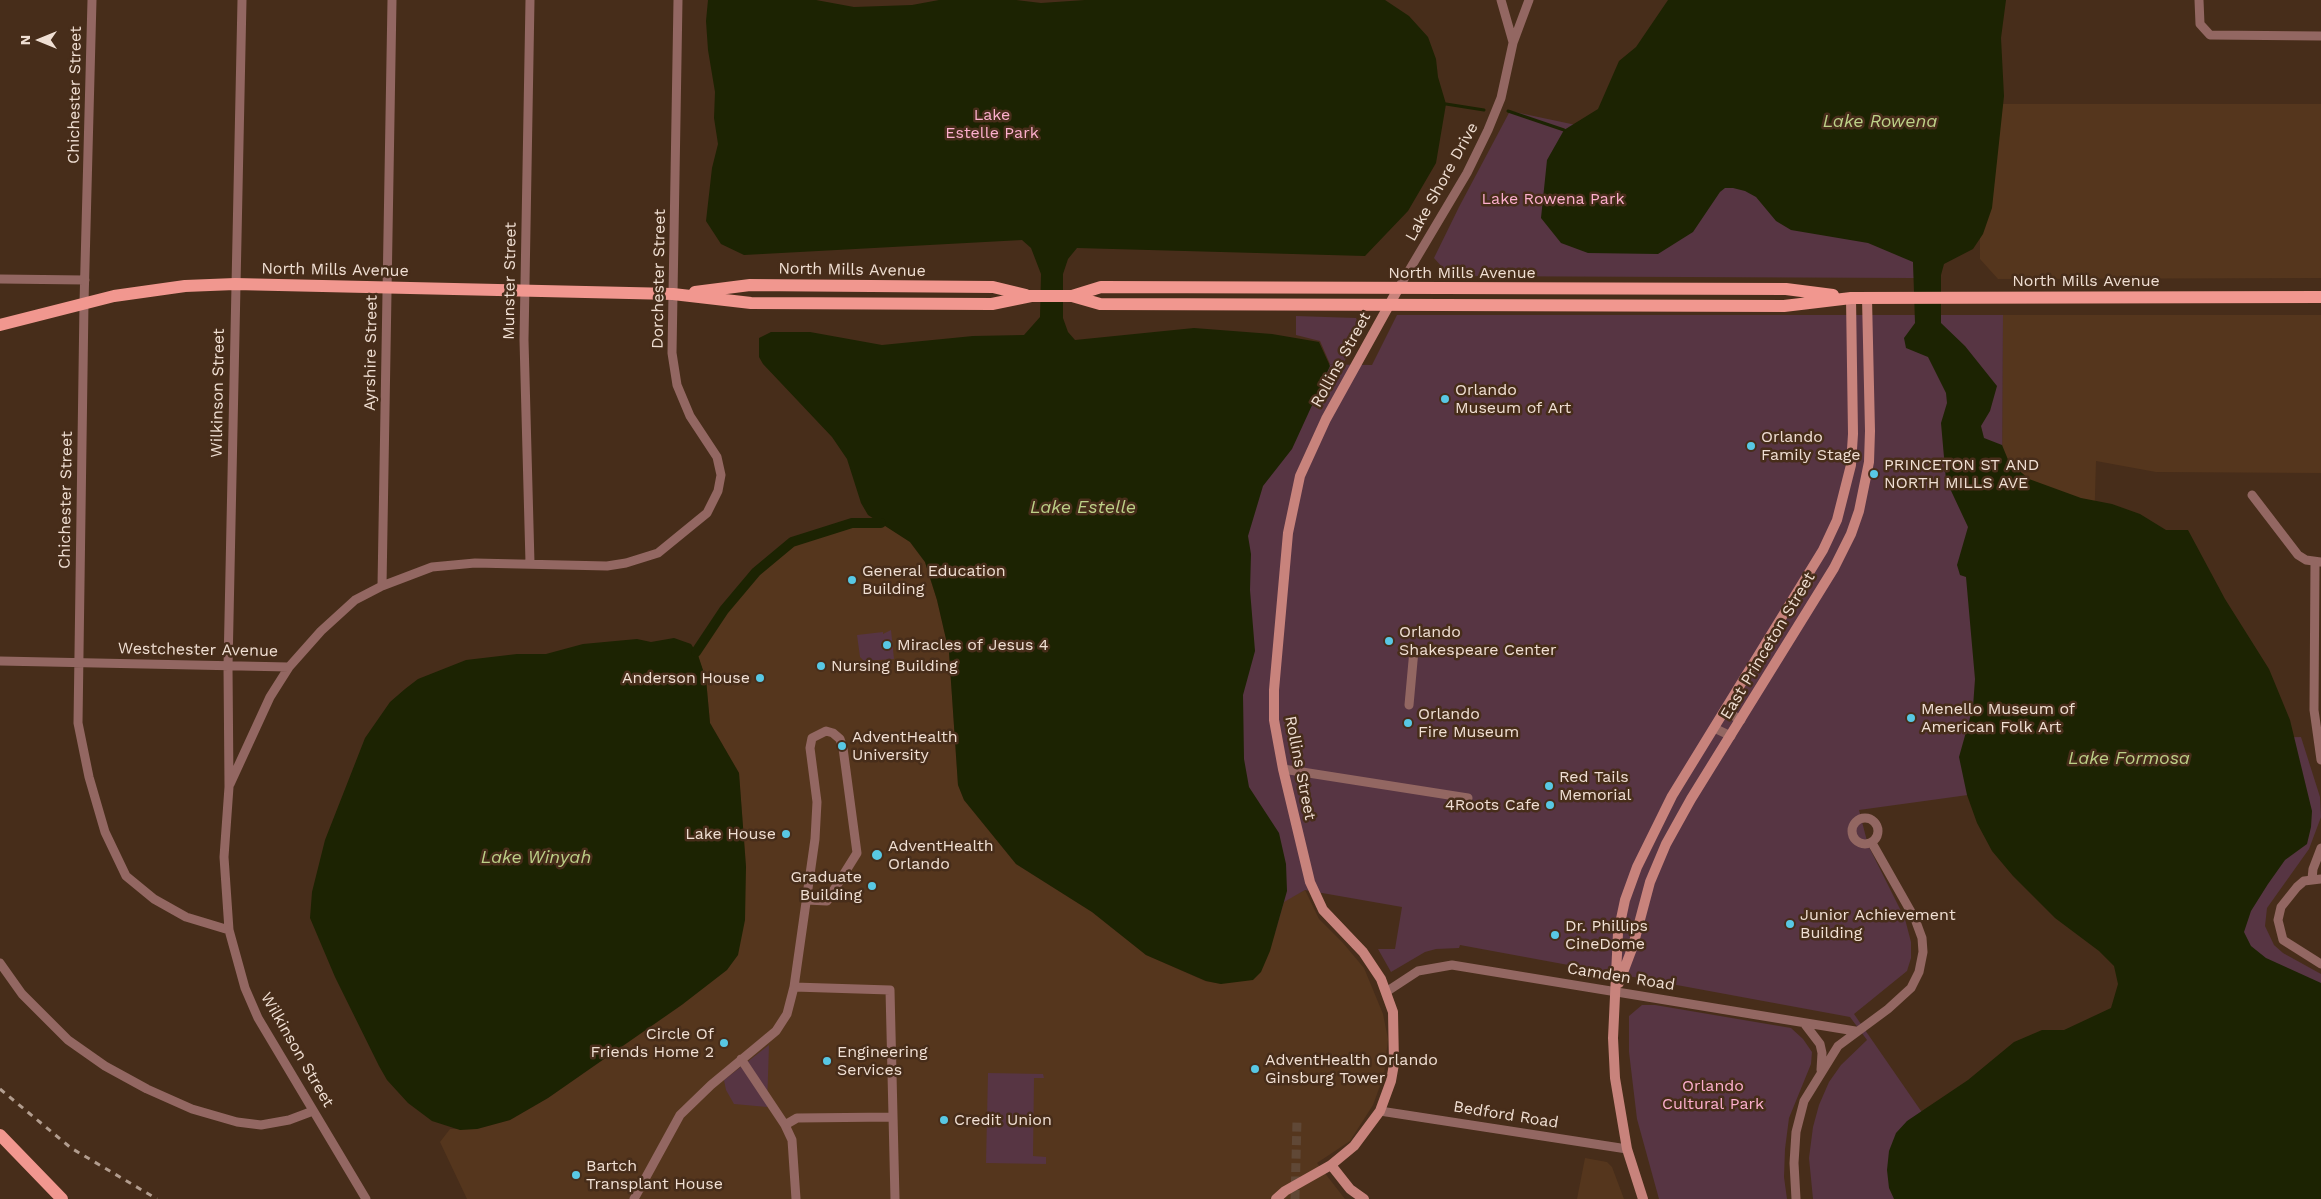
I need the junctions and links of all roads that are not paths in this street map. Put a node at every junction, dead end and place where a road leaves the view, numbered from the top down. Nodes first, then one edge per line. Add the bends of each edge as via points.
1 (92, 0) edge
2 (242, 0) edge
3 (392, 0) edge
4 (530, 0) edge
5 (678, 0) edge
6 (1501, 0) edge
7 (1529, 0) edge
8 (2200, 0) edge
9 (2321, 36) edge
10 (1513, 43) junction
11 (0, 279) edge
12 (85, 280) junction
13 (235, 284) junction
14 (387, 288) junction
15 (1398, 289) junction
16 (525, 291) junction
17 (673, 294) junction
18 (1031, 296) junction
19 (1072, 296) junction
20 (2321, 297) edge
21 (1852, 298) junction
22 (1866, 298) junction
23 (84, 303) junction
24 (1388, 306) junction
25 (0, 324) edge
26 (2252, 495) dead end
27 (683, 534) joint
28 (2318, 562) edge
29 (530, 563) junction
30 (382, 586) junction
31 (1414, 650) dead end
32 (0, 661) edge
33 (79, 663) junction
34 (228, 666) junction
35 (289, 667) junction
36 (1409, 705) dead end
37 (2318, 710) edge
38 (1724, 711) junction
39 (1741, 720) junction
40 (1714, 728) junction
41 (1731, 736) junction
42 (2321, 760) edge
43 (1283, 769) junction
44 (229, 787) junction
45 (1468, 798) dead end
46 (1872, 843) dead end
47 (2321, 848) edge
48 (2317, 879) edge
49 (807, 900) junction
50 (228, 930) junction
51 (0, 963) edge
52 (2321, 964) edge
53 (794, 986) junction
54 (1616, 990) junction
55 (1386, 992) junction
56 (1804, 1023) junction
57 (1855, 1032) junction
58 (741, 1060) junction
59 (1821, 1070) junction
60 (313, 1111) junction
61 (1380, 1111) junction
62 (893, 1117) junction
63 (785, 1125) junction
64 (0, 1135) edge
65 (1627, 1149) junction
66 (1331, 1165) junction
67 (62, 1199) edge
68 (366, 1199) edge
69 (634, 1199) edge
70 (796, 1199) edge
71 (895, 1199) edge
72 (1276, 1199) edge
73 (1364, 1199) edge
74 (1643, 1199) edge
75 (1796, 1199) edge

1 - 12 street, Chichester Street
2 - 13 street, Wilkinson Street
3 - 14 street, Ayrshire Street
4 - 16 street, Munster Street
5 - 17 street, Dorchester Street
6 - 10 street
7 - 10 street, Lake Shore Drive
8 - 9 street via 2200,24 2210,35
10 - 15 street, Lake Shore Drive via 1501,98 1488,130 1467,173
11 - 12 street
12 - 23 street, Chichester Street
13 - 14 main road, North Mills Avenue
13 - 23 main road, North Mills Avenue via 162,289
13 - 34 street, Wilkinson Street
14 - 16 main road, North Mills Avenue
14 - 30 street, Ayrshire Street
15 - 19 main road, North Mills Avenue via 1101,287
15 - 21 main road, North Mills Avenue via 1786,289
15 - 24 main road, Rollins Street
16 - 17 main road, North Mills Avenue
16 - 29 street, Munster Street
17 - 18 main road, North Mills Avenue via 751,303 992,304
17 - 18 main road, North Mills Avenue via 750,285 993,287
17 - 27 street, Dorchester Street via 672,353 677,385 690,416 717,457 721,475 718,491 707,513
18 - 19 main road, North Mills Avenue
19 - 24 main road, North Mills Avenue via 1100,304
20 - 22 main road, North Mills Avenue
21 - 22 main road, North Mills Avenue
21 - 24 main road, North Mills Avenue via 1784,306
21 - 38 main road, East Princeton Street via 1851,465 1837,520 1823,550
22 - 39 main road, East Princeton Street via 1869,462 1859,511 1834,568
23 - 25 main road, North Mills Avenue
23 - 33 street, Chichester Street
24 - 43 main road, Rollins Street via 1326,419 1300,476 1292,506 1274,690 1274,720
26 - 28 street via 2298,555
27 - 29 street, Westchester Avenue via 658,553 626,563 607,566
28 - 37 street
29 - 30 street, Westchester Avenue via 432,567
30 - 35 street, Westchester Avenue via 355,600
31 - 36 street
32 - 33 street, Westchester Avenue
33 - 34 street, Westchester Avenue
33 - 50 street, Chichester Street via 78,723 88,778 105,832 126,876 154,899 186,917
34 - 35 street, Westchester Avenue
34 - 44 street, Wilkinson Street
35 - 44 street, Wilkinson Street via 266,704
37 - 42 street
38 - 39 street
38 - 40 main road, East Princeton Street
39 - 41 main road, East Princeton Street
40 - 41 street
40 - 54 main road, East Princeton Street via 1672,796 1637,867 1618,932
41 - 54 main road, East Princeton Street via 1666,844 1650,882 1633,946
43 - 45 street
43 - 55 main road, Rollins Street via 1301,851 1316,897 1330,918 1367,957
44 - 50 street, Wilkinson Street via 224,857
46 - 57 street via 1915,919 1923,952 1919,972 1911,988 1888,1010
47 - 48 street via 2313,869
48 - 52 street via 2304,881 2297,888 2281,907 2278,920 2283,940
49 - 49 street via 826,901 857,853 843,748 840,739 826,731 812,738 810,748 817,802
49 - 53 street
50 - 60 street, Wilkinson Street via 245,988 258,1018
51 - 60 street via 22,994 68,1040 105,1066 147,1089 192,1109 237,1122 261,1125
53 - 58 street via 787,1014 776,1030
53 - 62 street via 890,990
54 - 55 street, Camden Road via 1452,965 1418,972
54 - 56 street, Camden Road
54 - 65 main road, East Princeton Street via 1615,1078
55 - 61 main road, Rollins Street via 1393,1012 1394,1062
56 - 57 street, Camden Road
56 - 59 street via 1820,1044
57 - 59 street via 1838,1046
58 - 63 street
58 - 69 street via 680,1115
59 - 75 street via 1804,1101 1796,1132
60 - 68 street, Wilkinson Street
61 - 65 street, Bedford Road
61 - 66 main road, Rollins Street via 1354,1146
62 - 63 street via 797,1118
62 - 71 street
63 - 70 street via 792,1140
64 - 67 main road
65 - 74 main road, East Princeton Street
66 - 72 main road, Rollins Street
66 - 73 main road via 1350,1189

